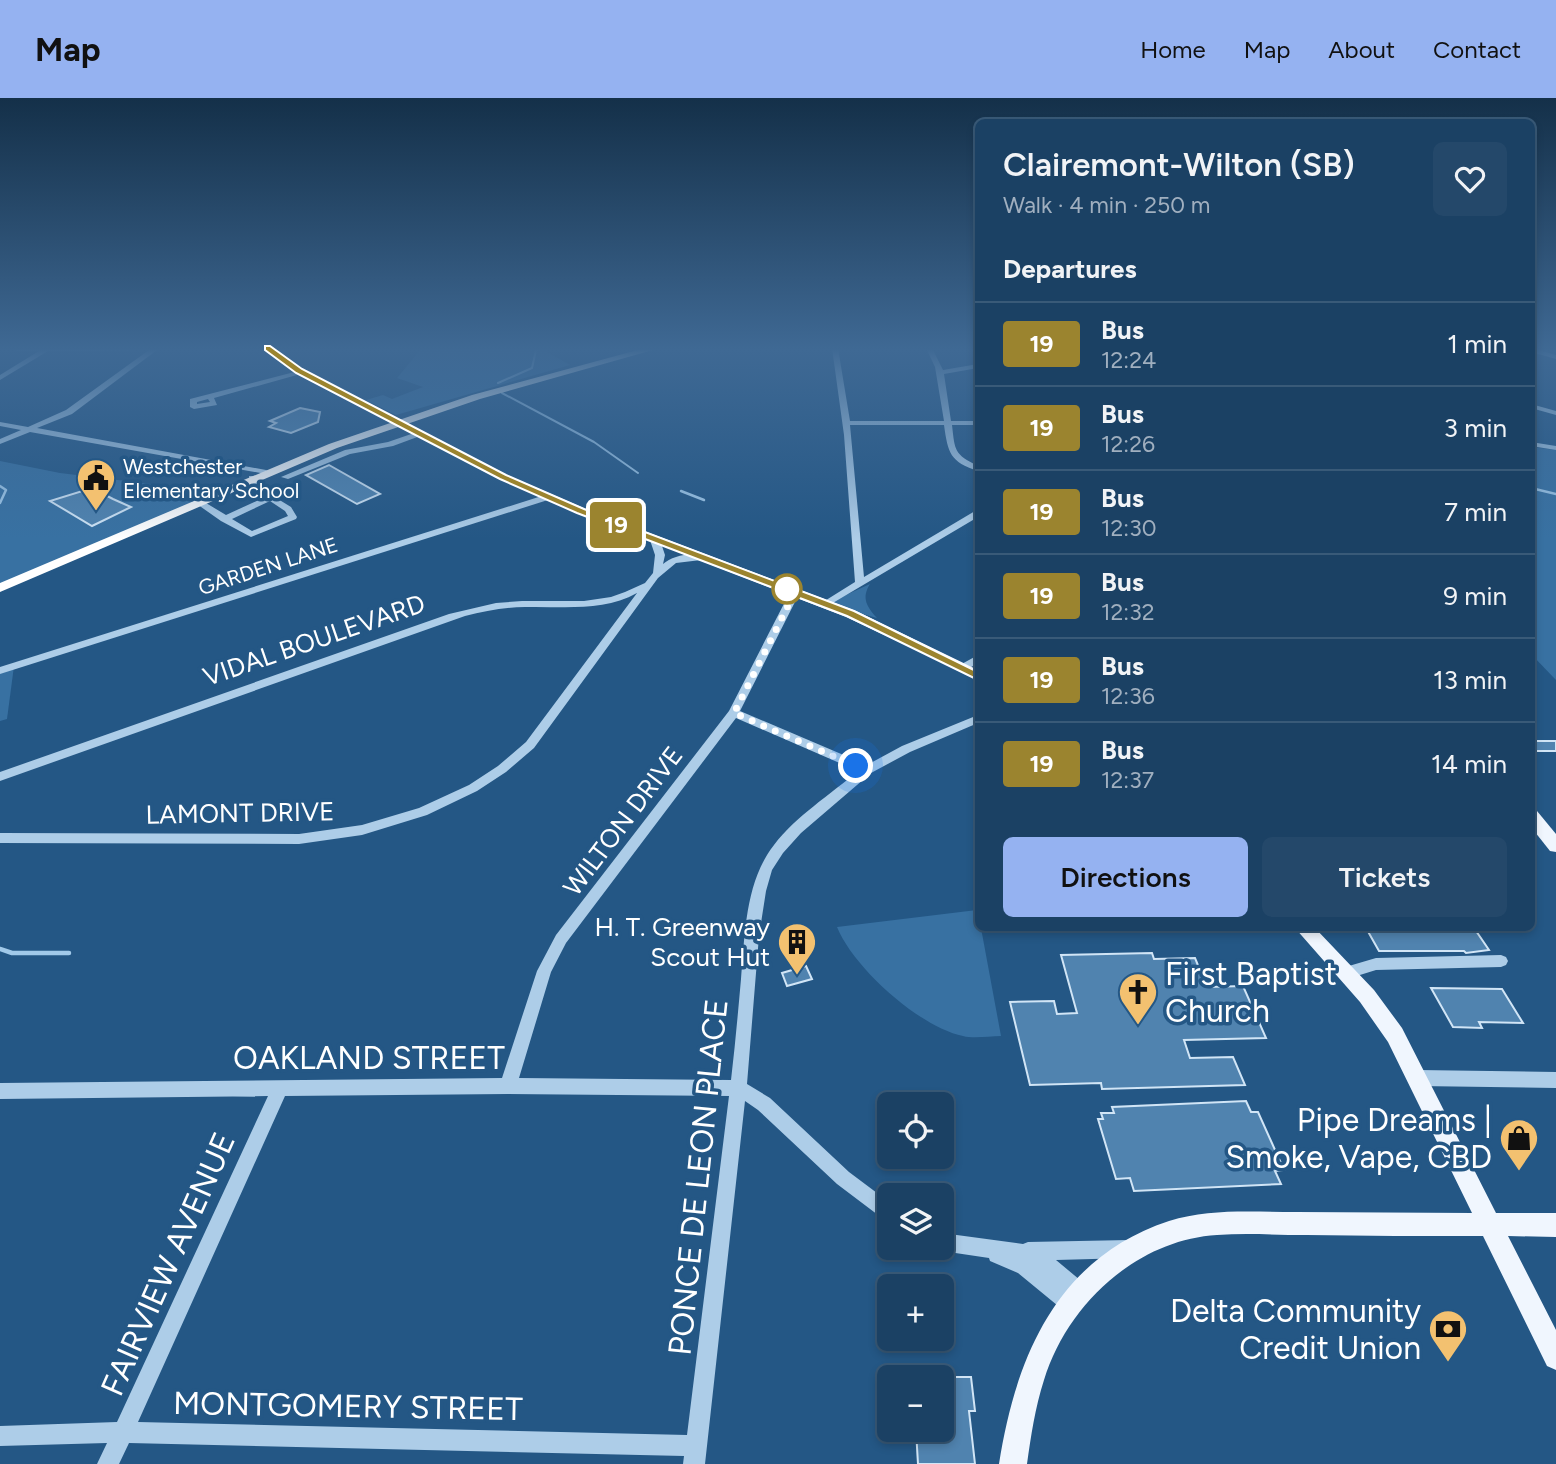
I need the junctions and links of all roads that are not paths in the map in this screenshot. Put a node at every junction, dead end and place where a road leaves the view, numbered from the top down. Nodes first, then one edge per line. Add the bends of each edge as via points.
1 (69, 412) edge
2 (375, 412) edge
3 (431, 412) edge
4 (844, 412) edge
5 (944, 412) edge
6 (846, 422) junction
7 (396, 423) junction
8 (0, 424) edge
9 (946, 424) junction
10 (975, 424) edge
11 (29, 429) junction
12 (416, 434) junction
13 (0, 442) edge
14 (1535, 445) edge
15 (1556, 448) edge
16 (975, 467) edge
17 (267, 472) junction
18 (285, 477) dead end
19 (252, 478) junction
20 (548, 497) junction
21 (270, 498) junction
22 (198, 502) junction
23 (975, 515) edge
24 (224, 519) junction
25 (655, 540) junction
26 (701, 557) junction
27 (652, 579) junction
28 (860, 583) junction
29 (0, 588) edge
30 (795, 592) junction
31 (827, 604) junction
32 (975, 660) edge
33 (964, 667) junction
34 (0, 671) edge
35 (975, 673) edge
36 (734, 713) junction
37 (975, 720) edge
38 (867, 770) junction
39 (0, 777) edge
40 (1535, 818) edge
41 (1550, 830) edge
42 (0, 838) edge
43 (1556, 846) edge
44 (1307, 931) edge
45 (1501, 961) dead end
46 (1347, 973) junction
47 (1418, 1078) junction
48 (1556, 1080) edge
49 (508, 1086) junction
50 (280, 1088) junction
51 (738, 1088) junction
52 (0, 1091) edge
53 (877, 1204) edge
54 (1490, 1225) junction
55 (1556, 1225) edge
56 (954, 1244) edge
57 (1133, 1248) junction
58 (987, 1250) junction
59 (1019, 1251) junction
60 (1074, 1297) junction
61 (1556, 1357) edge
62 (124, 1433) junction
63 (0, 1436) edge
64 (694, 1455) edge
65 (108, 1464) edge
66 (1013, 1464) edge

1 - 11 street
2 - 7 main road
3 - 7 highway
4 - 6 street
5 - 9 street
6 - 9 street
6 - 28 street
7 - 12 main road
7 - 17 highway
8 - 11 street
9 - 10 street
9 - 16 street via 954,456
11 - 13 street
11 - 17 street
12 - 18 street via 348,452
12 - 20 main road
14 - 15 street
17 - 19 highway
19 - 21 street
19 - 22 highway
20 - 25 main road
20 - 34 street, GARDEN LANE
21 - 24 street
21 - 24 street via 293,517 251,534
22 - 24 street
22 - 29 highway
23 - 28 street
25 - 26 main road
25 - 27 street via 660,560
26 - 27 street, LAMONT DRIVE via 673,560
26 - 30 main road
27 - 39 street, VIDAL BOULEVARD via 626,596 596,604 514,605 453,615
27 - 42 street, LAMONT DRIVE via 530,746 473,788 423,812 354,832 299,839
28 - 31 street
30 - 31 main road
30 - 36 street, WILTON DRIVE
31 - 33 main road
32 - 33 street
33 - 35 main road
36 - 38 street
36 - 49 street, WILTON DRIVE via 561,939 544,971
37 - 38 street, PONCE DE LEON PLACE
38 - 51 street, PONCE DE LEON PLACE via 796,830 766,869 752,936
40 - 41 main road
41 - 43 main road
44 - 46 main road
45 - 46 street via 1376,964
46 - 47 main road via 1382,1014
47 - 48 street
47 - 54 main road
49 - 50 street, OAKLAND STREET
49 - 51 street, OAKLAND STREET
50 - 52 street, OAKLAND STREET
50 - 62 street, FAIRVIEW AVENUE
51 - 53 street via 764,1104
51 - 64 street, PONCE DE LEON PLACE
54 - 55 main road
54 - 57 main road via 1215,1223 1171,1231
54 - 61 main road
56 - 58 street
57 - 59 street
57 - 60 main road
58 - 59 street
58 - 60 street via 1025,1266
59 - 60 street via 1042,1260
60 - 66 main road via 1044,1346 1031,1378
62 - 63 street, MONTGOMERY STREET
62 - 64 street, MONTGOMERY STREET
62 - 65 street, FAIRVIEW AVENUE

